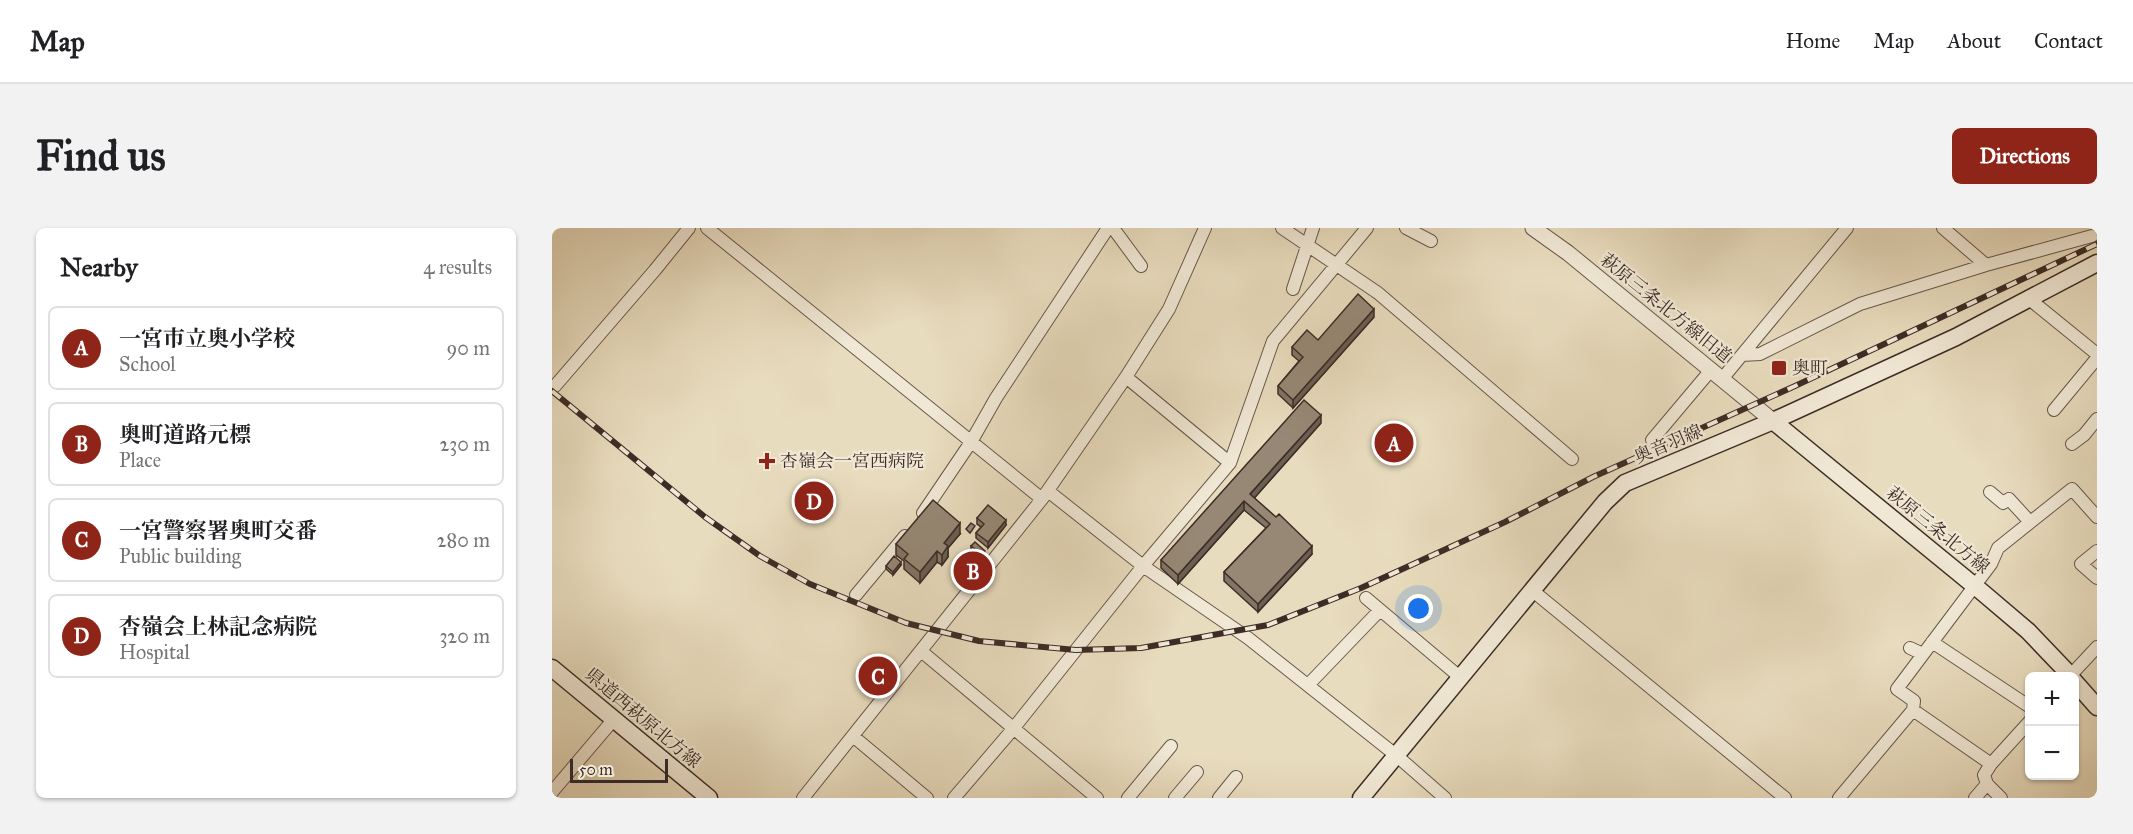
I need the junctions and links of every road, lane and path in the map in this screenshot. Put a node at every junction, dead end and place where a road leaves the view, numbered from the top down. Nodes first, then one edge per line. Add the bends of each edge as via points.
1 (689, 228) edge
2 (707, 228) edge
3 (1108, 228) edge
4 (1113, 228) edge
5 (1205, 228) edge
6 (1282, 228) edge
7 (1313, 228) edge
8 (1367, 228) edge
9 (1406, 228) edge
10 (1533, 228) edge
11 (1846, 228) edge
12 (1943, 228) edge
13 (2092, 236) dead end
14 (1431, 241) dead end
15 (1306, 245) junction
16 (1337, 264) junction
17 (2096, 264) edge
18 (1986, 265) junction
19 (1141, 266) dead end
20 (1293, 289) dead end
21 (2028, 298) junction
22 (1742, 355) junction
23 (2097, 356) edge
24 (1717, 375) junction
25 (1126, 377) junction
26 (555, 386) dead end
27 (2054, 410) dead end
28 (2097, 419) edge
29 (1773, 421) junction
30 (1652, 440) dead end
31 (970, 442) junction
32 (2072, 444) dead end
33 (1572, 459) dead end
34 (1230, 463) junction
35 (1990, 492) dead end
36 (1045, 495) junction
37 (2097, 517) edge
38 (2030, 522) junction
39 (2097, 551) edge
40 (1143, 566) junction
41 (2097, 578) edge
42 (1975, 586) junction
43 (1533, 591) junction
44 (856, 595) dead end
45 (1366, 598) dead end
46 (1380, 610) junction
47 (1932, 642) junction
48 (2097, 647) edge
49 (1910, 648) dead end
50 (921, 651) junction
51 (1923, 654) junction
52 (552, 668) edge
53 (2066, 672) edge
54 (2074, 672) edge
55 (1461, 678) junction
56 (1308, 686) junction
57 (2079, 687) edge
58 (2025, 704) edge
59 (2097, 707) edge
60 (1913, 710) junction
61 (614, 719) junction
62 (2025, 726) edge
63 (1013, 729) junction
64 (854, 737) junction
65 (1171, 747) dead end
66 (1397, 756) junction
67 (1991, 764) junction
68 (1197, 772) dead end
69 (1236, 777) dead end
70 (1987, 784) junction
71 (552, 792) edge
72 (1089, 796) edge
73 (709, 798) edge
74 (803, 798) edge
75 (927, 798) edge
76 (954, 798) edge
77 (1128, 798) edge
78 (1175, 798) edge
79 (1219, 798) edge
80 (1362, 798) edge
81 (1445, 798) edge
82 (1785, 798) edge
83 (1839, 798) edge
84 (1975, 798) edge
85 (2001, 798) edge

1 - 26 street
2 - 31 street
3 - 31 street
4 - 19 street
5 - 25 street via 1169,309
6 - 15 street
7 - 15 street
8 - 16 street
9 - 14 street
10 - 24 street, 萩原三条北方線旧道
11 - 22 street
12 - 18 street
13 - 18 street
15 - 16 street
15 - 20 street
16 - 33 street via 1378,293
16 - 34 street via 1273,341
17 - 21 main road, 奥音羽線
18 - 22 street via 1860,304 1760,354
21 - 23 street
21 - 29 main road, 奥音羽線 via 1956,337
22 - 24 street
23 - 27 street
24 - 29 street, 萩原三条北方線旧道
24 - 30 street
25 - 34 street
25 - 36 street
28 - 32 street
29 - 42 main road, 萩原三条北方線
29 - 43 main road, 奥音羽線 via 1625,483 1605,501
31 - 36 street
31 - 44 street via 930,504
34 - 40 street
35 - 38 street via 2003,503 2009,499
36 - 40 street
36 - 50 street
37 - 38 street via 2072,489
38 - 42 street via 1998,548
39 - 41 street via 2081,564
40 - 56 street via 1248,638
40 - 63 street
42 - 47 street
42 - 53 main road, 萩原三条北方線
43 - 55 main road, 奥音羽線
43 - 82 street
45 - 46 street
46 - 55 street
46 - 56 street
47 - 51 street
47 - 58 street
48 - 54 street
49 - 51 street
50 - 63 street
50 - 64 street
51 - 60 street via 1897,689 1914,701
52 - 61 main road, 県道西萩原北方線
55 - 66 main road, 奥音羽線
56 - 66 street
57 - 59 main road
60 - 67 street
60 - 83 street
61 - 71 street
61 - 73 main road, 県道西萩原北方線
62 - 67 street
63 - 72 street
63 - 76 street
64 - 74 street
64 - 75 street
65 - 77 street
66 - 80 main road, 奥音羽線
66 - 81 street
67 - 70 street via 1984,775
68 - 78 street
69 - 79 street
70 - 84 street
70 - 85 street

